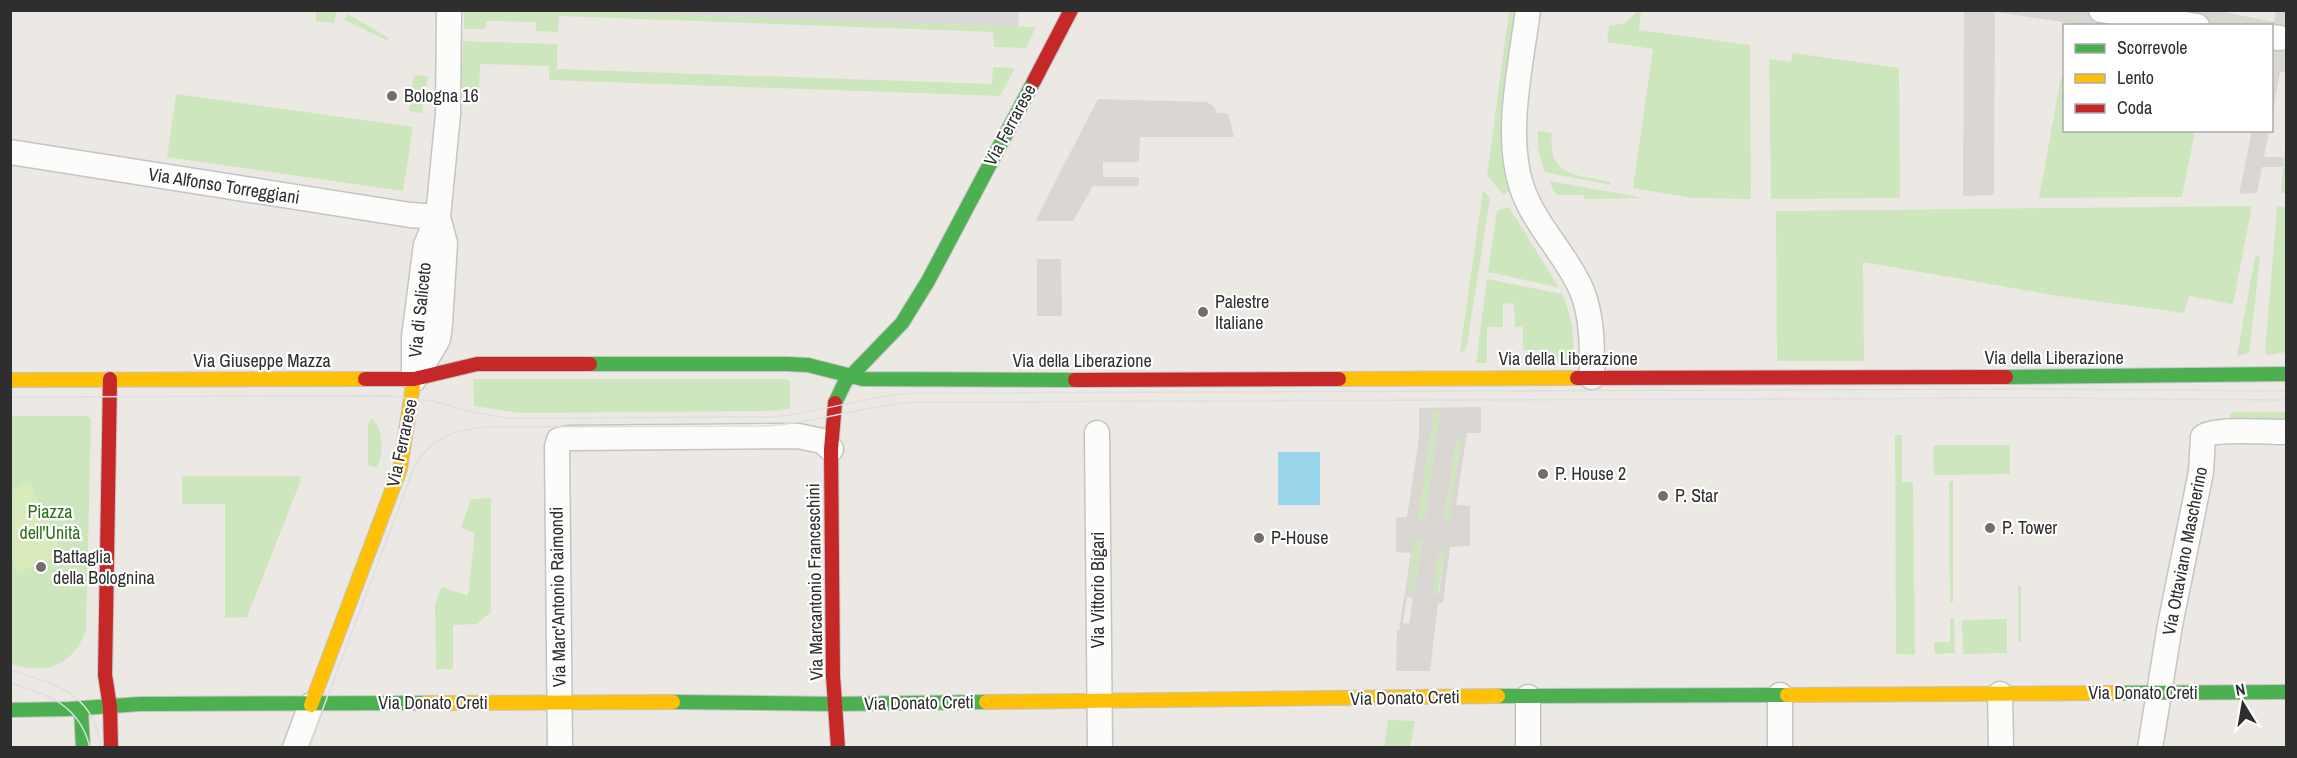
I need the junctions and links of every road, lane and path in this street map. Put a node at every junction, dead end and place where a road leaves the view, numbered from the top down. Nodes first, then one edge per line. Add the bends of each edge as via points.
1 (449, 10) edge
2 (1071, 10) edge
3 (1528, 10) edge
4 (2101, 10) edge
5 (2185, 24) edge
6 (10, 152) edge
7 (438, 217) junction
8 (949, 240) junction
9 (903, 293) dead end
10 (902, 323) junction
11 (908, 343) dead end
12 (839, 358) dead end
13 (916, 366) dead end
14 (815, 367) junction
15 (2286, 374) edge
16 (849, 376) junction
17 (1592, 377) junction
18 (110, 379) junction
19 (414, 379) junction
20 (10, 380) edge
21 (932, 380) junction
22 (2286, 432) edge
23 (1097, 433) dead end
24 (831, 449) junction
25 (105, 675) junction
26 (2286, 692) edge
27 (2160, 693) junction
28 (2000, 694) junction
29 (1780, 695) junction
30 (1528, 697) junction
31 (1099, 701) junction
32 (559, 703) junction
33 (835, 704) junction
34 (311, 705) junction
35 (110, 706) junction
36 (84, 709) junction
37 (10, 710) edge
38 (82, 747) edge
39 (111, 747) edge
40 (295, 747) edge
41 (560, 747) edge
42 (838, 747) edge
43 (1100, 747) edge
44 (1528, 747) edge
45 (1780, 747) edge
46 (2001, 747) edge
47 (2150, 747) edge

1 - 7 street, Via di Saliceto via 448,114
2 - 8 main road, Via Ferrarese
3 - 17 street via 1515,125 1516,157 1525,195 1583,293 1591,326
4 - 5 street
6 - 7 street, Via Alfonso Torreggiani
7 - 19 street, Via di Saliceto via 445,243 438,339
8 - 9 main road, Via Ferrarese
8 - 10 main road, Via Ferrarese
10 - 11 main road
10 - 16 main road, Via Ferrarese
12 - 14 main road, Via Ferrarese
13 - 21 main road
14 - 16 main road, Via Ferrarese
14 - 19 main road, Via Ferrarese via 477,364
15 - 17 main road, Via della Liberazione
16 - 21 main road, Via della Liberazione
16 - 24 main road, Via Marcantonio Franceschini via 837,396
17 - 21 main road, Via della Liberazione
18 - 19 main road, Via Giuseppe Mazza
18 - 20 main road
18 - 25 main road
19 - 34 main road, Via Ferrarese via 400,469
22 - 27 street, Via Ottaviano Mascherino via 2205,435
23 - 31 street, Via Vittorio Bigari
24 - 32 street, Via Marc'Antonio Raimondi via 822,441 798,436 559,440
24 - 33 main road, Via Marcantonio Franceschini
25 - 35 main road
25 - 36 main road via 100,694
26 - 27 main road, Via Donato Creti
27 - 28 main road, Via Donato Creti
27 - 47 street, Via Ottaviano Mascherino
28 - 29 main road, Via Donato Creti
28 - 46 street
29 - 30 main road, Via Donato Creti
29 - 45 street
30 - 31 main road, Via Donato Creti
30 - 44 street
31 - 33 main road, Via Donato Creti
31 - 43 street, Via Vittorio Bigari
32 - 33 main road, Via Donato Creti
32 - 34 main road, Via Donato Creti
32 - 41 street, Via Marc'Antonio Raimondi
33 - 42 main road, Via Marcantonio Franceschini
34 - 35 main road
34 - 40 street, Via Ferrarese
35 - 36 main road
35 - 39 main road
36 - 37 main road
36 - 38 main road

